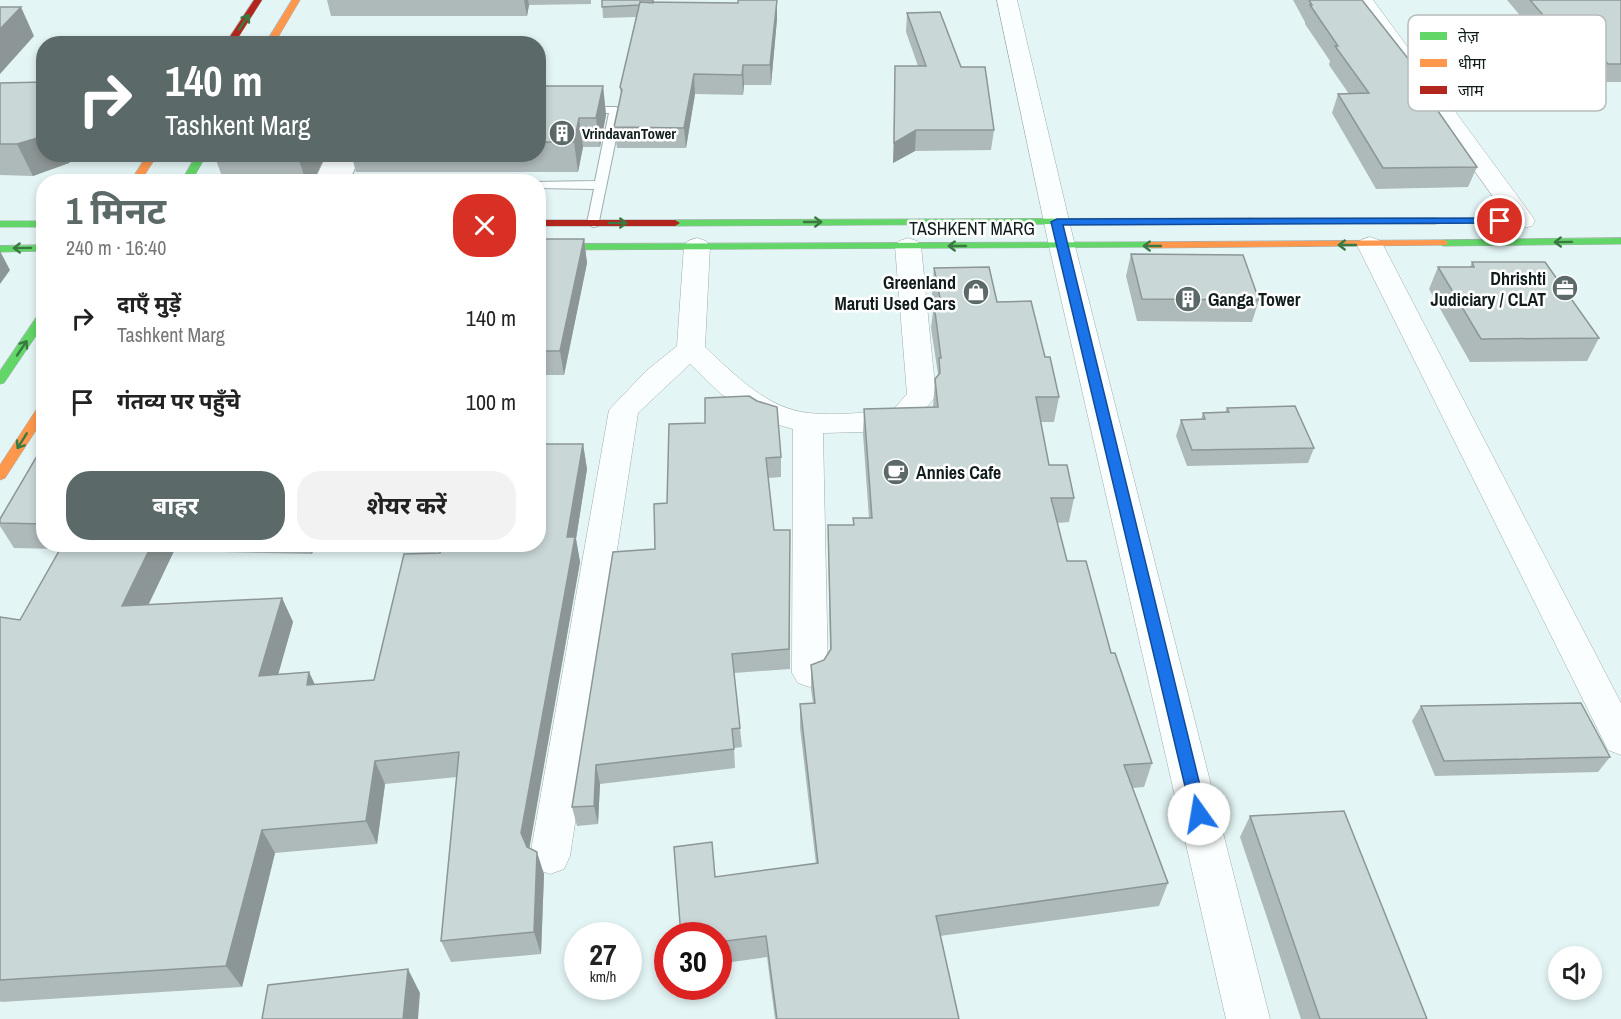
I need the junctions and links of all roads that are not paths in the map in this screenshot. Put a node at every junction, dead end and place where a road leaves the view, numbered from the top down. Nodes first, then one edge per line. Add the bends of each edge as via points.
1 (258, 0) edge
2 (296, 0) edge
3 (1007, 0) edge
4 (1363, 0) edge
5 (234, 36) edge
6 (274, 36) edge
7 (1408, 62) edge
8 (546, 110) edge
9 (1443, 111) edge
10 (546, 184) edge
11 (601, 185) junction
12 (1451, 221) dead end
13 (1523, 221) dead end
14 (546, 223) edge
15 (593, 223) junction
16 (0, 224) edge
17 (36, 224) edge
18 (1060, 234) junction
19 (1621, 241) edge
20 (1370, 245) junction
21 (697, 246) junction
22 (908, 246) junction
23 (546, 247) edge
24 (36, 248) edge
25 (0, 249) edge
26 (36, 327) edge
27 (691, 349) junction
28 (0, 380) edge
29 (36, 419) edge
30 (808, 423) junction
31 (0, 475) edge
32 (810, 673) edge
33 (1621, 739) edge
34 (550, 856) dead end
35 (1248, 1019) edge

5 -> 1 street
2 - 6 street
3 - 18 street
4 - 7 street
8 - 11 lane via 616,110
9 - 13 street
10 - 11 lane
11 - 15 lane
12 - 18 street, TASHKENT MARG
14 - 15 street, TASHKENT MARG
15 -> 18 street, TASHKENT MARG
16 - 17 street
20 -> 18 street, TASHKENT MARG
18 -> 22 street, TASHKENT MARG
18 - 35 street
19 -> 20 street, TASHKENT MARG
20 - 33 street
21 - 22 street, TASHKENT MARG
21 - 23 street, TASHKENT MARG
21 - 27 street
22 - 30 street via 922,396 900,421
24 -> 25 street
28 -> 26 street
27 - 30 street via 730,386 768,412
27 - 34 street via 624,410
29 -> 31 street
30 - 32 street

